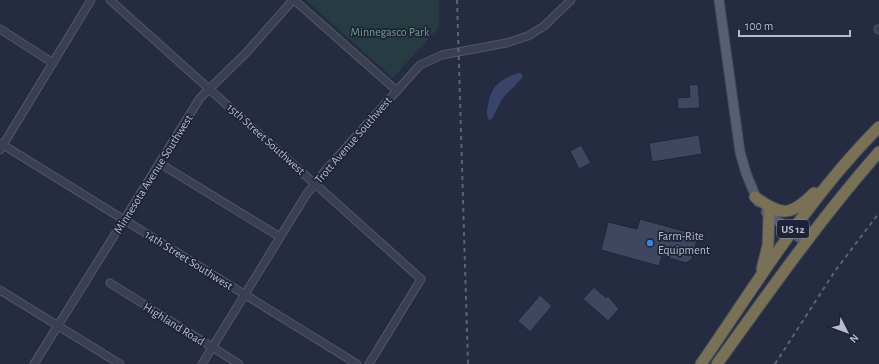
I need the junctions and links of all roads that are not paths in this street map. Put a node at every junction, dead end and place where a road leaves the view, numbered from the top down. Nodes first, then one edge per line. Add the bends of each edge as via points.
1 (91, 0) edge
2 (110, 0) edge
3 (294, 0) edge
4 (570, 0) edge
5 (719, 0) edge
6 (0, 29) edge
7 (53, 63) junction
8 (209, 88) junction
9 (396, 90) junction
10 (879, 127) edge
11 (1, 146) edge
12 (879, 152) edge
13 (845, 162) junction
14 (160, 163) junction
15 (315, 183) junction
16 (755, 197) junction
17 (769, 214) junction
18 (124, 220) junction
19 (791, 232) junction
20 (280, 237) junction
21 (805, 242) junction
22 (110, 284) dead end
23 (0, 290) edge
24 (245, 294) junction
25 (746, 299) junction
26 (58, 325) junction
27 (212, 347) junction
28 (34, 364) edge
29 (120, 364) edge
30 (202, 364) edge
31 (239, 364) edge
32 (357, 364) edge
33 (369, 364) edge
34 (701, 364) edge
35 (717, 364) edge

1 - 7 street
2 - 8 street, 15th Street Southwest
3 - 8 street, Minnesota Avenue Southwest
3 - 9 street
4 - 9 street, Trott Avenue Southwest via 544,26 532,34 506,43 434,58 420,65
5 - 16 main road via 737,138 744,169
6 - 7 street
7 - 11 street
8 - 14 street, Minnesota Avenue Southwest via 200,98
8 - 15 street, 15th Street Southwest
9 - 15 street, Trott Avenue Southwest
10 - 13 highway, US 12 / US 12
11 - 18 street, 14th Street Southwest
12 - 21 highway, US 12 / US 12
13 - 16 highway via 806,201 790,212 778,211
13 - 19 highway, US 12 / US 12
14 - 18 street, Minnesota Avenue Southwest
14 - 20 street
15 - 20 street, Trott Avenue Southwest
15 - 33 street, 15th Street Southwest via 421,279
16 - 17 main road
17 - 19 main road
17 - 25 highway via 766,256
18 - 24 street, 14th Street Southwest
18 - 26 street, Minnesota Avenue Southwest
19 - 21 main road
19 - 25 highway, US 12 / US 12
20 - 24 street, Trott Avenue Southwest
21 - 35 highway, US 12 / US 12
22 - 27 street, Highland Road
23 - 26 street
24 - 27 street, Trott Avenue Southwest
24 - 32 street, 14th Street Southwest
25 - 34 highway, US 12 / US 12
26 - 28 street, Minnesota Avenue Southwest
26 - 29 street
27 - 30 street, Trott Avenue Southwest
27 - 31 street, Highland Road

